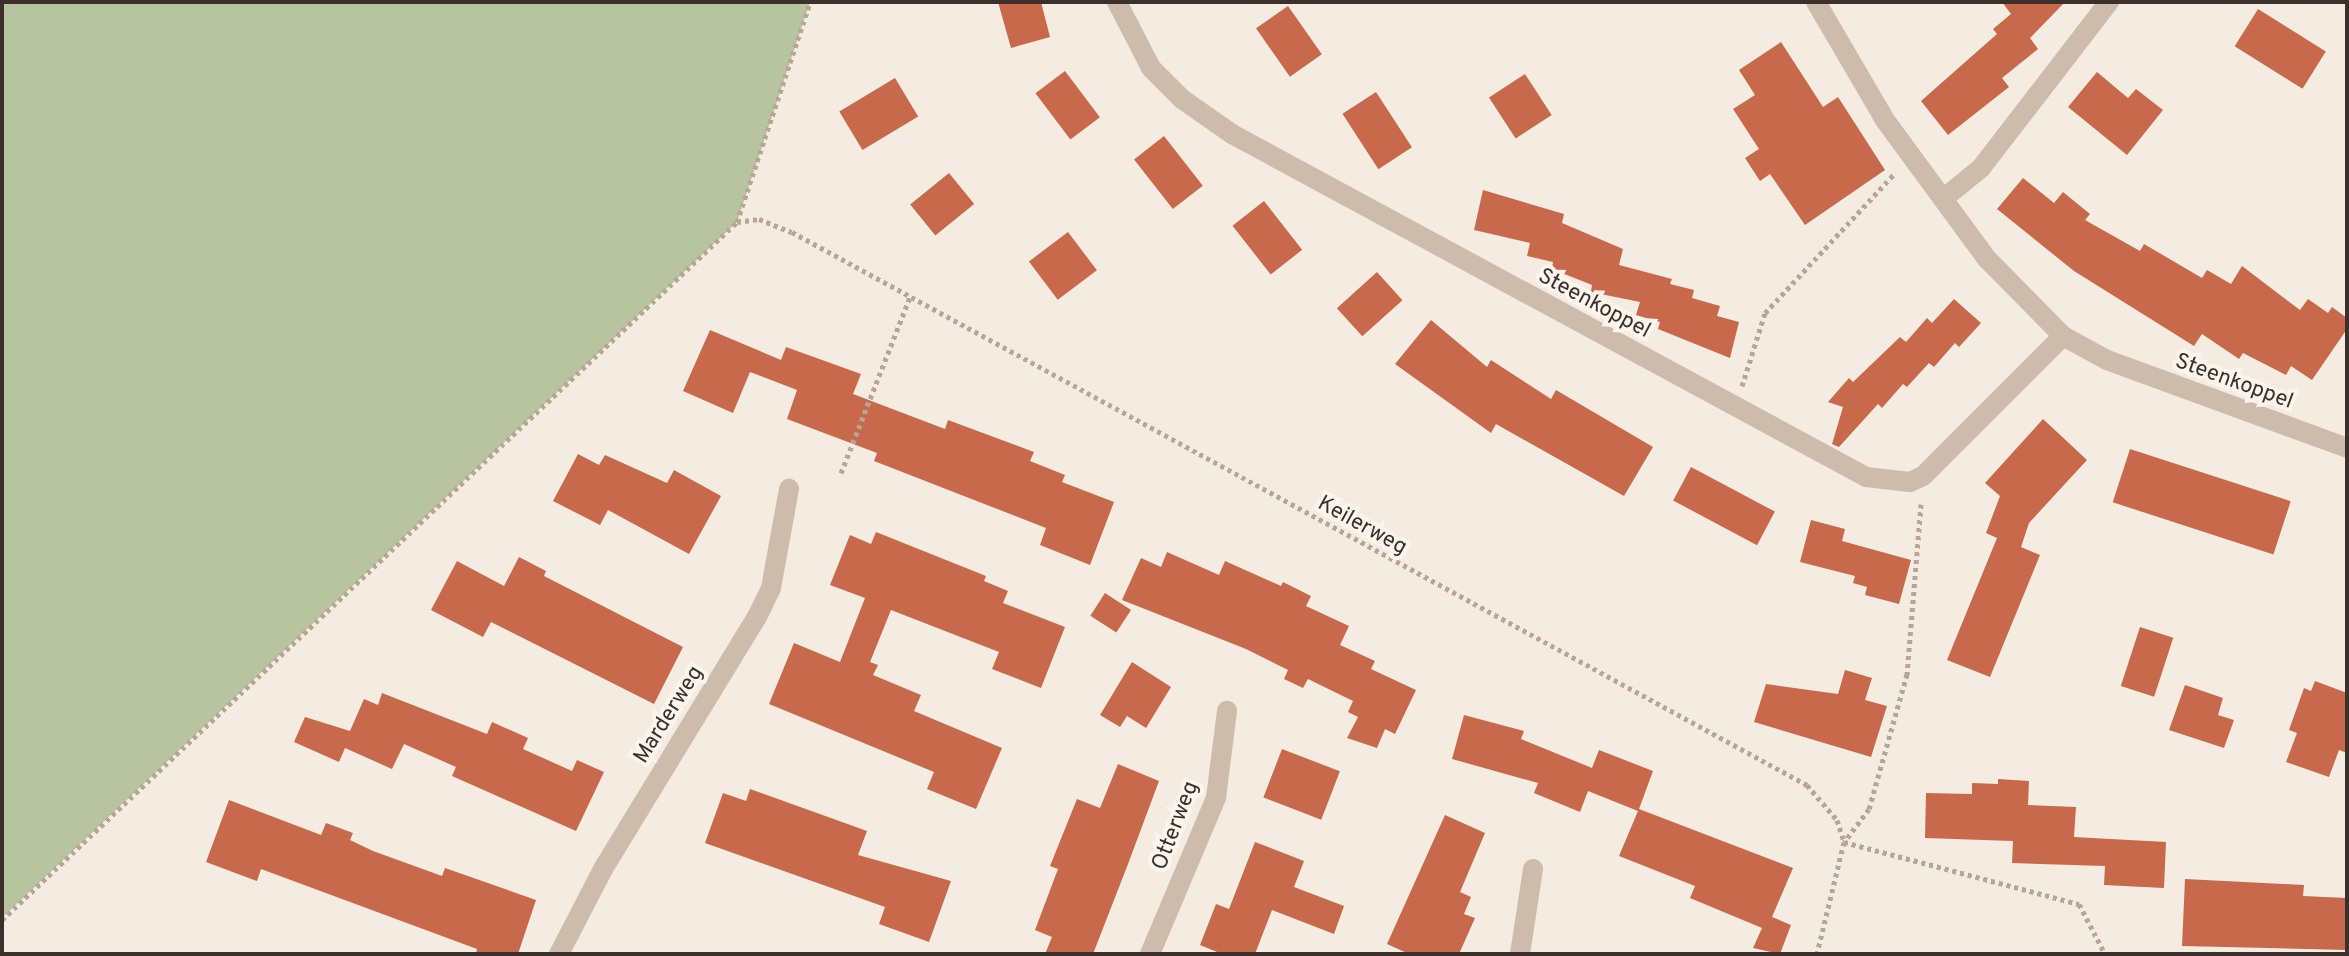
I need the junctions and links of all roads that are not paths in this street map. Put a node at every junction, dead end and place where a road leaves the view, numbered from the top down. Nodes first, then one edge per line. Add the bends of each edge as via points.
1 (1117, 2) edge
2 (1816, 2) edge
3 (2109, 2) edge
4 (1943, 199) junction
5 (2063, 336) junction
6 (2347, 448) edge
7 (789, 489) dead end
8 (1227, 711) dead end
9 (1533, 869) dead end
10 (559, 954) edge
11 (1150, 954) edge
12 (1520, 954) edge

1 - 5 street, Steenkoppel via 1151,68 1222,127 1866,477 1896,484 1923,476
2 - 4 street, Steenkoppel via 1850,66
3 - 4 street via 1981,168
4 - 5 street, Steenkoppel via 1987,259
5 - 6 street, Steenkoppel via 2107,360
7 - 10 street, Marderweg via 764,602 603,869
8 - 11 street, Otterweg via 1216,798
9 - 12 street

